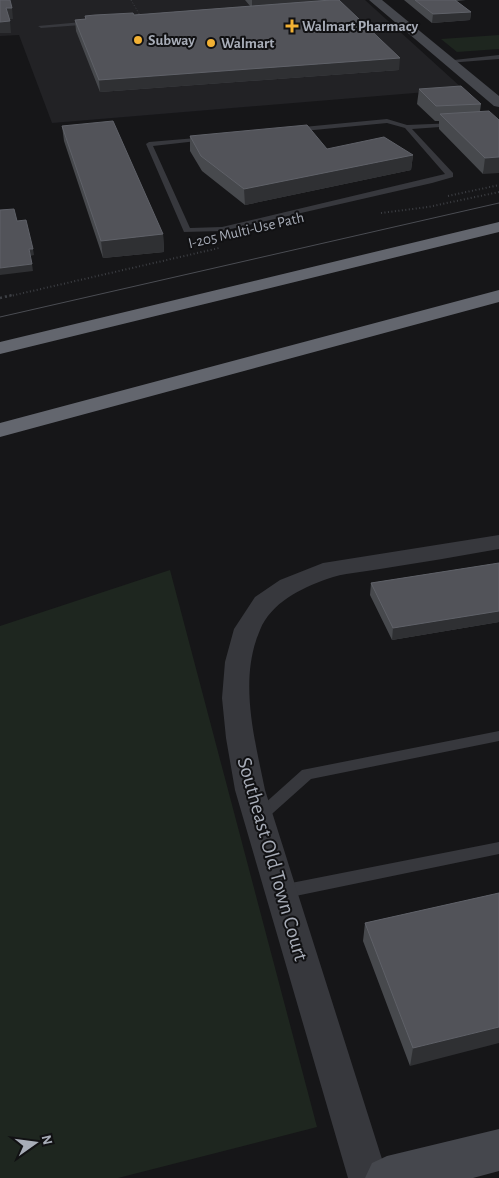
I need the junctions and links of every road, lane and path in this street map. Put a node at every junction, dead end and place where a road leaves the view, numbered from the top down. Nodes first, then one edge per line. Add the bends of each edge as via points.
1 (131, 0) edge
2 (375, 0) edge
3 (142, 20) joint
4 (41, 26) dead end
5 (499, 57) edge
6 (448, 61) junction
7 (499, 103) edge
8 (462, 124) edge
9 (407, 127) junction
10 (281, 131) edge
11 (215, 138) edge
12 (499, 192) edge
13 (380, 213) dead end
14 (499, 227) edge
15 (222, 248) dead end
16 (499, 296) edge
17 (0, 298) edge
18 (0, 348) edge
19 (0, 430) edge
20 (499, 542) edge
21 (499, 736) edge
22 (258, 818) junction
23 (499, 848) edge
24 (280, 892) junction
25 (499, 1150) edge
26 (368, 1178) edge
27 (387, 1178) edge

1 - 3 path
2 - 6 street
3 - 4 lane
5 - 6 lane
6 - 7 street
8 - 9 lane
9 - 10 lane via 387,122
9 - 11 lane via 450,175 222,229 187,230 149,144
12 - 13 path
14 - 18 highway
15 - 17 path, I-205 Multi-Use Path
16 - 19 highway
20 - 22 street, Southeast Old Town Court via 323,571 289,586 264,603 247,629 238,662 236,689 240,738
21 - 22 lane via 307,774
22 - 24 street, Southeast Old Town Court
23 - 24 lane
24 - 26 street, Southeast Old Town Court
25 - 27 street

